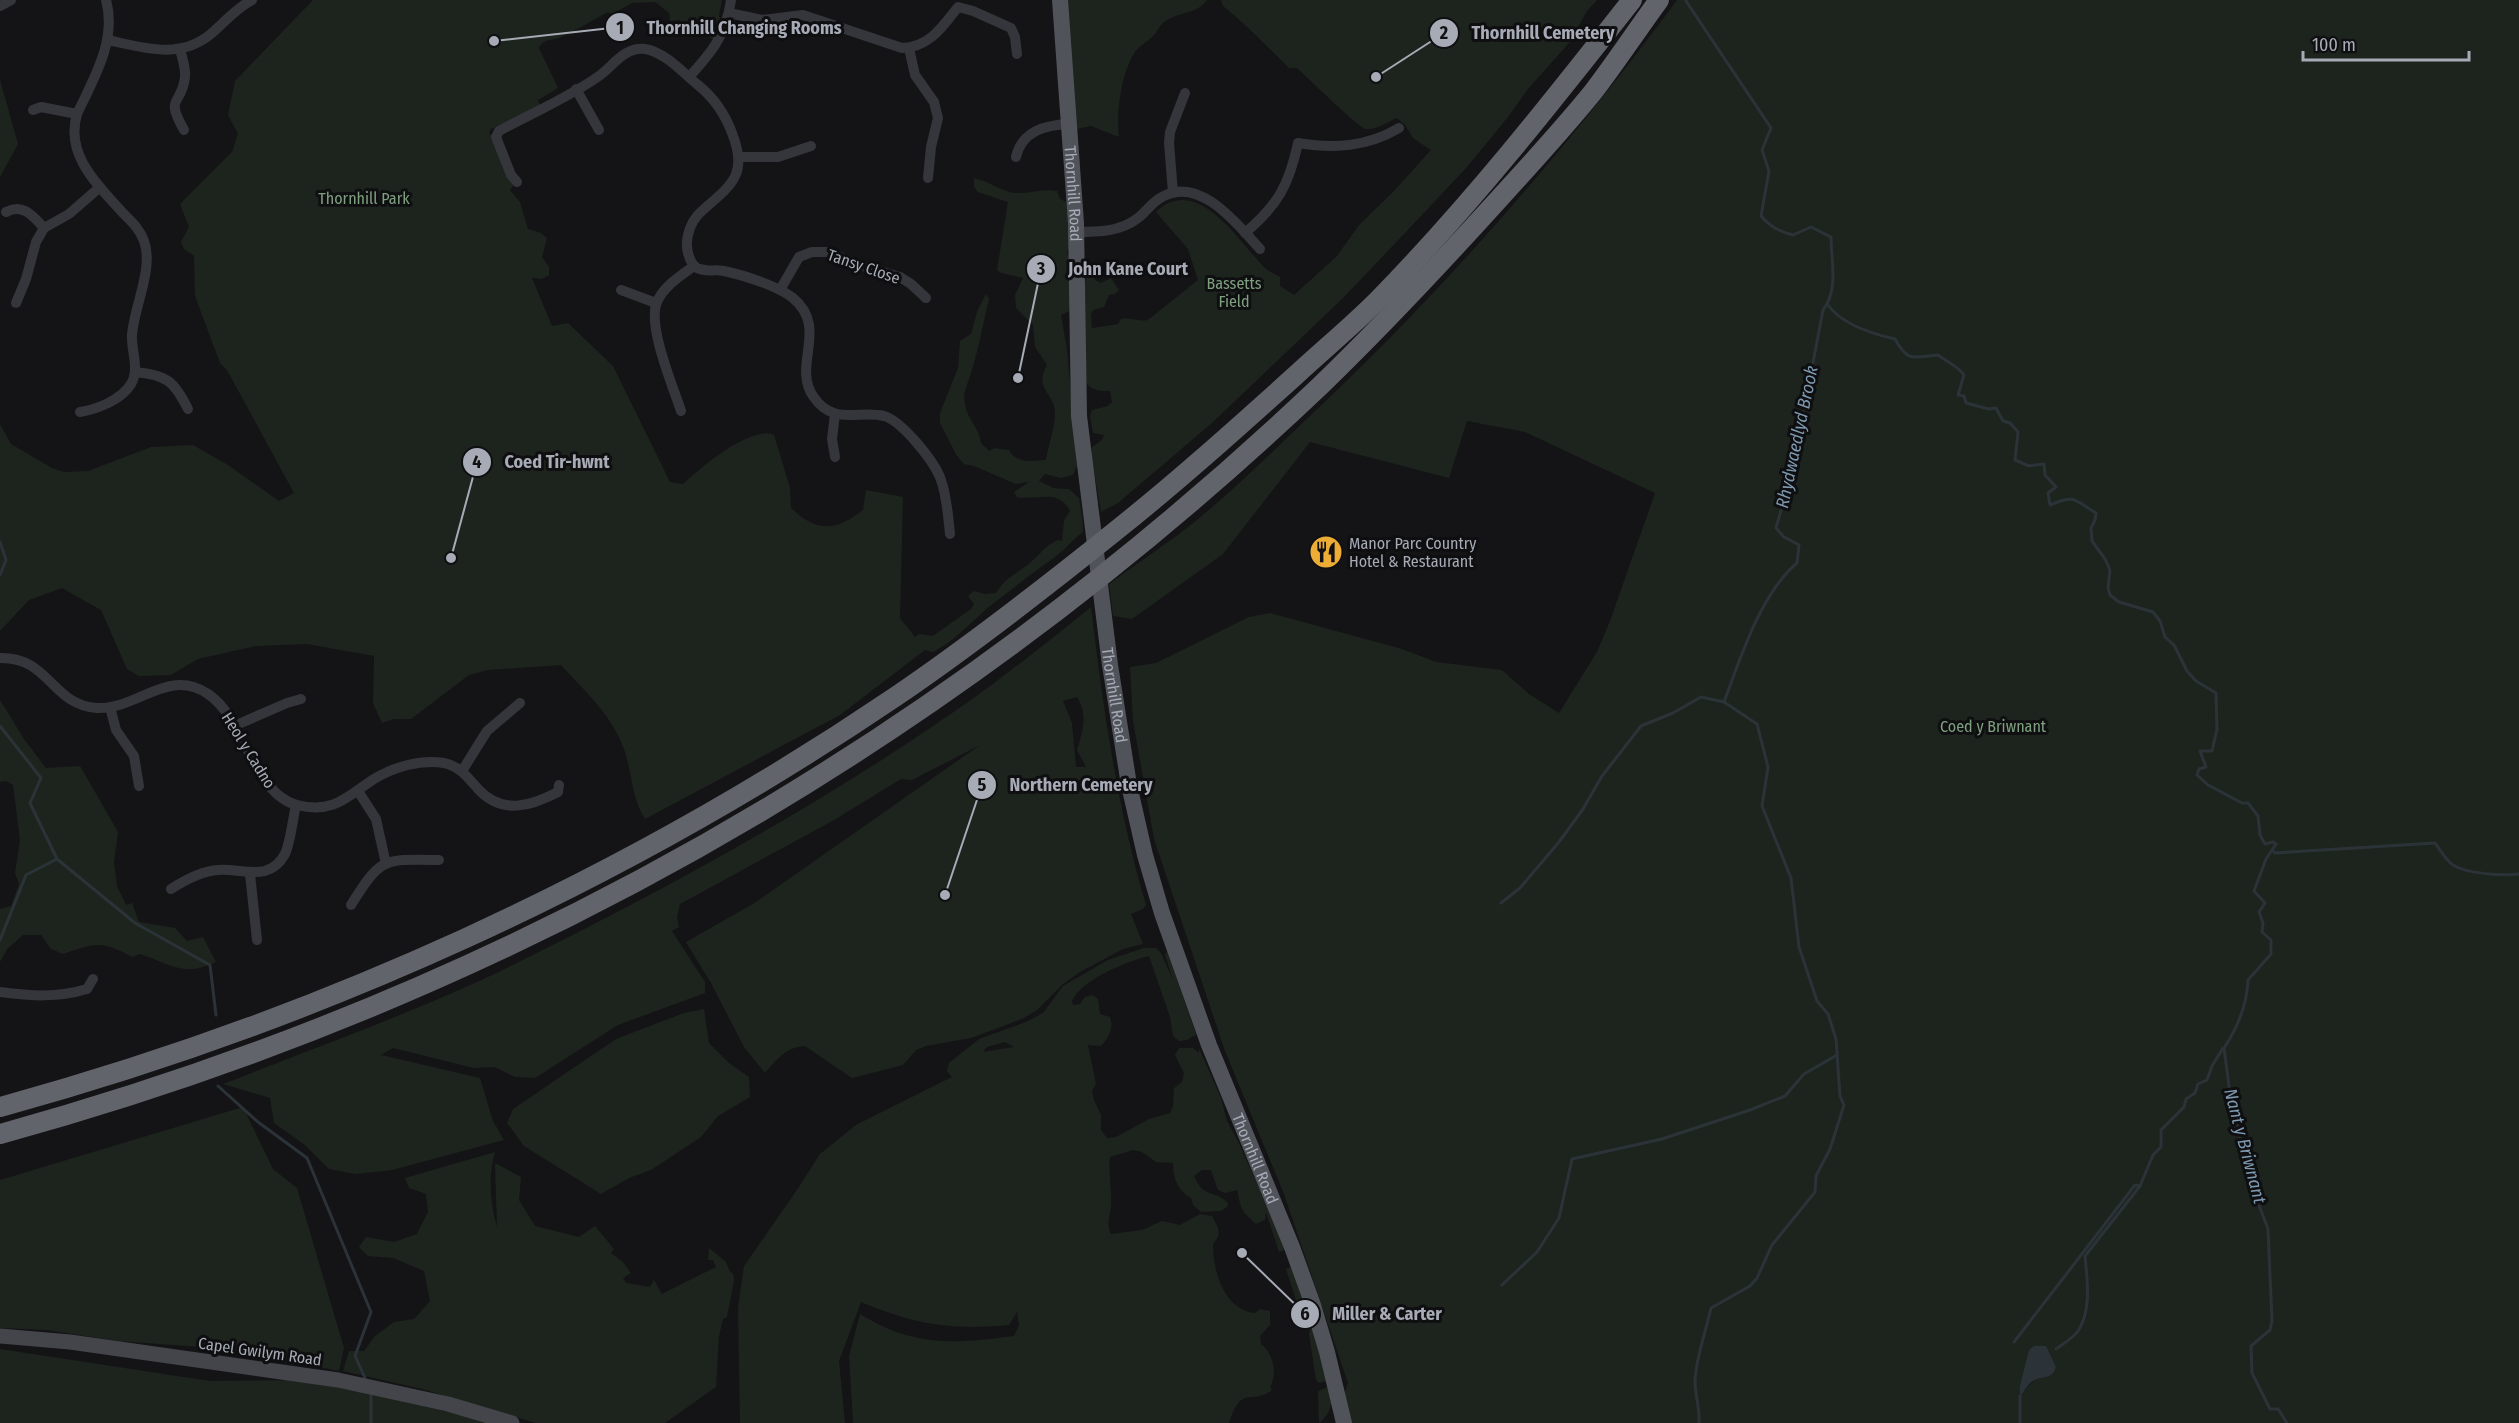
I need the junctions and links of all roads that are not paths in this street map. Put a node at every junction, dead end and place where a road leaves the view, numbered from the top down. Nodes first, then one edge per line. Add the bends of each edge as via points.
1 (11, 0) edge
2 (106, 0) edge
3 (252, 0) edge
4 (731, 0) edge
5 (1632, 0) edge
6 (1659, 0) edge
7 (1061, 1) edge
8 (956, 4) edge
9 (0, 6) edge
10 (729, 13) junction
11 (108, 40) junction
12 (909, 48) junction
13 (180, 49) junction
14 (1017, 54) dead end
15 (689, 77) junction
16 (576, 89) junction
17 (1185, 93) dead end
18 (33, 110) dead end
19 (77, 114) junction
20 (1069, 124) junction
21 (1399, 128) dead end
22 (184, 130) dead end
23 (598, 130) dead end
24 (811, 146) dead end
25 (1016, 157) dead end
26 (739, 158) junction
27 (928, 178) dead end
28 (517, 182) dead end
29 (100, 187) junction
30 (1173, 193) junction
31 (6, 212) dead end
32 (44, 228) junction
33 (1077, 232) junction
34 (1245, 233) junction
35 (1260, 249) dead end
36 (694, 267) junction
37 (621, 290) dead end
38 (780, 290) junction
39 (926, 298) dead end
40 (16, 303) dead end
41 (656, 303) junction
42 (135, 372) junction
43 (188, 409) dead end
44 (681, 411) dead end
45 (80, 412) dead end
46 (835, 414) junction
47 (835, 457) dead end
48 (950, 534) dead end
49 (0, 658) edge
50 (301, 699) dead end
51 (520, 703) dead end
52 (110, 707) junction
53 (234, 726) junction
54 (462, 771) junction
55 (559, 785) dead end
56 (139, 786) dead end
57 (358, 791) junction
58 (296, 805) junction
59 (439, 860) dead end
60 (386, 864) junction
61 (250, 874) junction
62 (171, 889) dead end
63 (351, 905) dead end
64 (256, 940) dead end
65 (93, 979) dead end
66 (0, 992) edge
67 (0, 1107) edge
68 (0, 1134) edge
69 (0, 1336) edge
70 (512, 1423) edge
71 (1344, 1423) edge

1 - 9 street
2 - 11 street
3 - 13 street via 202,40
4 - 10 street
5 - 67 highway via 1512,152 1376,301 1158,497 1001,621 897,696 663,838 444,948 214,1040
6 - 68 highway via 1591,93 1380,329 1200,496 1010,648 901,724 696,851 437,980 201,1072
7 - 20 main road, Thornhill Road
8 - 12 street via 933,37
8 - 14 street via 1011,28
10 - 12 street via 762,20 802,15 895,48
10 - 15 street via 720,40
11 - 13 street via 155,50
11 - 19 street
12 - 27 street via 915,75 934,102 938,118
13 - 22 street via 185,80 174,108
15 - 16 street via 659,54 644,49 620,56 600,75
15 - 26 street via 722,112
16 - 23 street
16 - 28 street via 496,134
17 - 30 street via 1170,132
18 - 19 street via 41,107
19 - 29 street via 79,158
20 - 25 street via 1032,132 1021,143
20 - 33 main road, Thornhill Road
21 - 34 street via 1351,146 1298,143 1285,189 1270,211
24 - 26 street via 778,157
26 - 36 street via 732,183 704,209 688,232 688,253
29 - 32 street via 69,214
29 - 42 street via 138,229 147,251 132,336
30 - 33 street via 1160,198 1123,227
30 - 34 street via 1191,193 1210,201
31 - 32 street via 13,208 25,210
32 - 40 street
33 - 71 main road, Thornhill Road via 1078,391 1121,744 1151,877 1209,1045 1308,1291
34 - 35 street
36 - 38 street via 726,271
36 - 41 street via 670,284
37 - 41 street
38 - 39 street, Tansy Close via 799,257 821,251 900,278
38 - 46 street via 799,305 808,321 809,388 819,404
41 - 44 street via 656,329
42 - 43 street via 168,380 181,393
42 - 45 street via 132,383 118,397
46 - 47 street
46 - 48 street via 882,416 901,427 938,473
49 - 52 street, Heol y Cadno via 32,664 63,694 81,705
50 - 53 street
51 - 54 street via 487,731
52 - 53 street, Heol y Cadno via 169,685 188,686 215,699
52 - 56 street via 116,730 134,756
53 - 58 street, Heol y Cadno via 273,789 283,800
54 - 55 street via 488,797 505,806 535,803 558,792
54 - 57 street via 436,762 410,765 386,773
57 - 58 street via 329,806
57 - 60 street via 376,819
58 - 61 street via 284,855 269,870
59 - 60 street via 396,860
60 - 63 street via 370,874
61 - 62 street via 212,871
61 - 64 street
65 - 66 street via 87,988 60,995
69 - 70 street, Capel Gwilym Road via 70,1342 338,1380 448,1404

